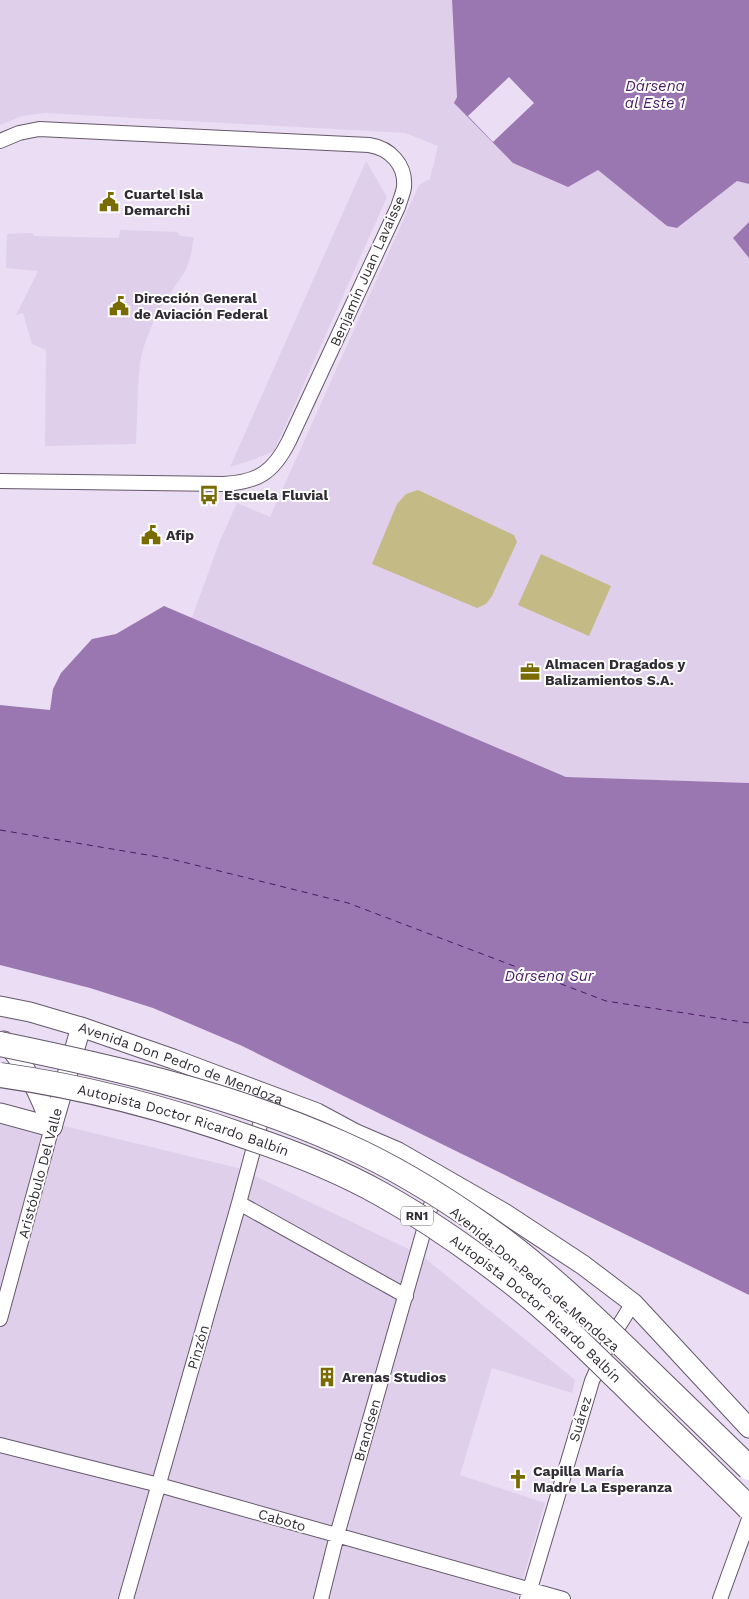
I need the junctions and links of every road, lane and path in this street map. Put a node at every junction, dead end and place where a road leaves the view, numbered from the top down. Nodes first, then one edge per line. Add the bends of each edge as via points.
1 (0, 142) edge
2 (0, 481) edge
3 (0, 1006) edge
4 (81, 1027) junction
5 (0, 1036) edge
6 (0, 1044) edge
7 (0, 1075) edge
8 (268, 1094) junction
9 (0, 1113) edge
10 (52, 1127) junction
11 (356, 1134) junction
12 (440, 1176) junction
13 (434, 1195) junction
14 (239, 1203) junction
15 (406, 1296) junction
16 (633, 1303) junction
17 (0, 1319) edge
18 (610, 1340) junction
19 (749, 1428) edge
20 (0, 1445) edge
21 (749, 1468) edge
22 (749, 1476) edge
23 (159, 1485) junction
24 (749, 1508) edge
25 (749, 1519) edge
26 (337, 1535) junction
27 (528, 1594) edge
28 (126, 1599) edge
29 (321, 1599) edge
30 (563, 1599) edge
31 (720, 1599) edge

1 - 2 street, Benjamín Juan Lavaisse via 19,133 39,129 369,146 384,150 397,160 404,190 289,441 281,457 267,471 248,481 223,484
3 - 4 main road, Avenida Don Pedro de Mendoza
4 - 8 main road, Avenida Don Pedro de Mendoza
4 - 10 main road, Aristóbulo Del Valle
5 - 10 main road via 25,1069
6 - 21 highway, Autopista Doctor Ricardo Balbín / RN1, bridge via 196,1090 294,1123 393,1169 486,1227 536,1266
7 - 24 highway, Autopista Doctor Ricardo Balbín / RN1, bridge via 119,1098 216,1126 283,1149 380,1193 425,1220 512,1283 591,1353
8 - 11 main road, Avenida Don Pedro de Mendoza via 317,1113
8 - 14 street, Pinzón
9 - 10 main road
10 - 17 street, Aristóbulo Del Valle
11 - 12 main road, Avenida Don Pedro de Mendoza via 398,1152
11 - 13 main road, Avenida Don Pedro de Mendoza
12 - 13 street, Brandsen
12 - 16 main road, Avenida Don Pedro de Mendoza via 537,1234
13 - 15 street, Brandsen
13 - 18 main road, Avenida Don Pedro de Mendoza
14 - 15 street
14 - 23 street, Pinzón
15 - 26 street, Brandsen
16 - 18 street, Suárez
16 - 19 main road, Avenida Don Pedro de Mendoza
18 - 22 main road, Avenida Don Pedro de Mendoza
18 - 27 street, Suárez via 592,1381
20 - 23 street, Caboto
23 - 26 street, Caboto
23 - 28 street, Pinzón
25 - 31 street
26 - 27 street, Caboto
26 - 29 street, Brandsen
27 - 30 street, Caboto

